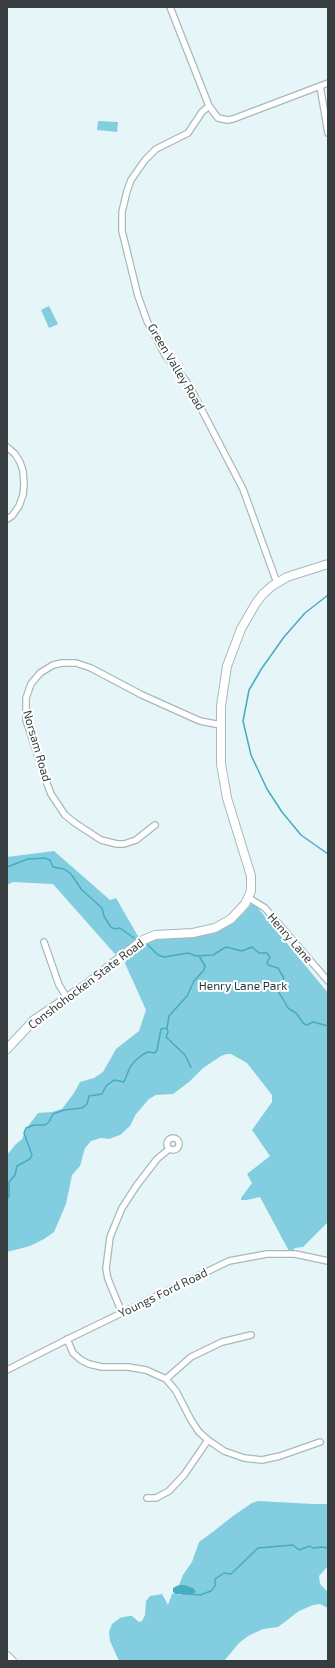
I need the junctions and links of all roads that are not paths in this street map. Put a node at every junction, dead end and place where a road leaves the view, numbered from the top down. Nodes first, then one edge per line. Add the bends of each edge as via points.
1 (170, 7) edge
2 (328, 84) edge
3 (320, 86) junction
4 (209, 106) junction
5 (328, 133) edge
6 (7, 447) edge
7 (7, 519) edge
8 (328, 564) edge
9 (277, 583) junction
10 (221, 725) junction
11 (155, 825) dead end
12 (249, 898) junction
13 (44, 942) dead end
14 (328, 982) edge
15 (67, 998) junction
16 (7, 1049) edge
17 (168, 1149) dead end
18 (328, 1261) edge
19 (122, 1313) junction
20 (251, 1335) dead end
21 (67, 1339) junction
22 (7, 1370) edge
23 (166, 1379) junction
24 (208, 1440) junction
25 (320, 1442) dead end
26 (147, 1498) dead end
27 (7, 1656) edge
28 (12, 1661) edge

1 - 4 street
2 - 3 street
3 - 4 street via 227,120 218,118
3 - 5 street
4 - 9 street, Green Valley Road via 188,133 156,149 131,180 122,212 122,231 147,321 165,355 194,395 243,489
6 - 7 street via 20,462 24,484 19,506
8 - 9 main road via 295,574
9 - 10 main road via 256,603 237,638 225,675
10 - 11 street, Norsam Road via 200,721 76,663 53,665 40,673 31,684 26,698 26,720 51,794 65,815 101,840 117,844 136,840
10 - 12 main road via 222,777 251,876
12 - 14 street, Henry Lane via 265,908
12 - 15 main road, Conshohocken State Road via 236,915 215,928 193,933 155,935 141,940
13 - 15 street via 59,985
15 - 16 main road, Conshohocken State Road via 34,1020
17 - 19 street via 136,1185 122,1208 110,1237 106,1269
18 - 19 street, Youngs Ford Road via 297,1255 267,1254 229,1261
19 - 21 street, Youngs Ford Road
20 - 23 street via 222,1342 191,1357
21 - 22 street, Youngs Ford Road
21 - 23 street via 73,1353 89,1364 146,1370
23 - 24 street via 176,1390 191,1420
24 - 25 street via 244,1458 262,1460
24 - 26 street via 184,1476 169,1491 156,1498
27 - 28 main road

